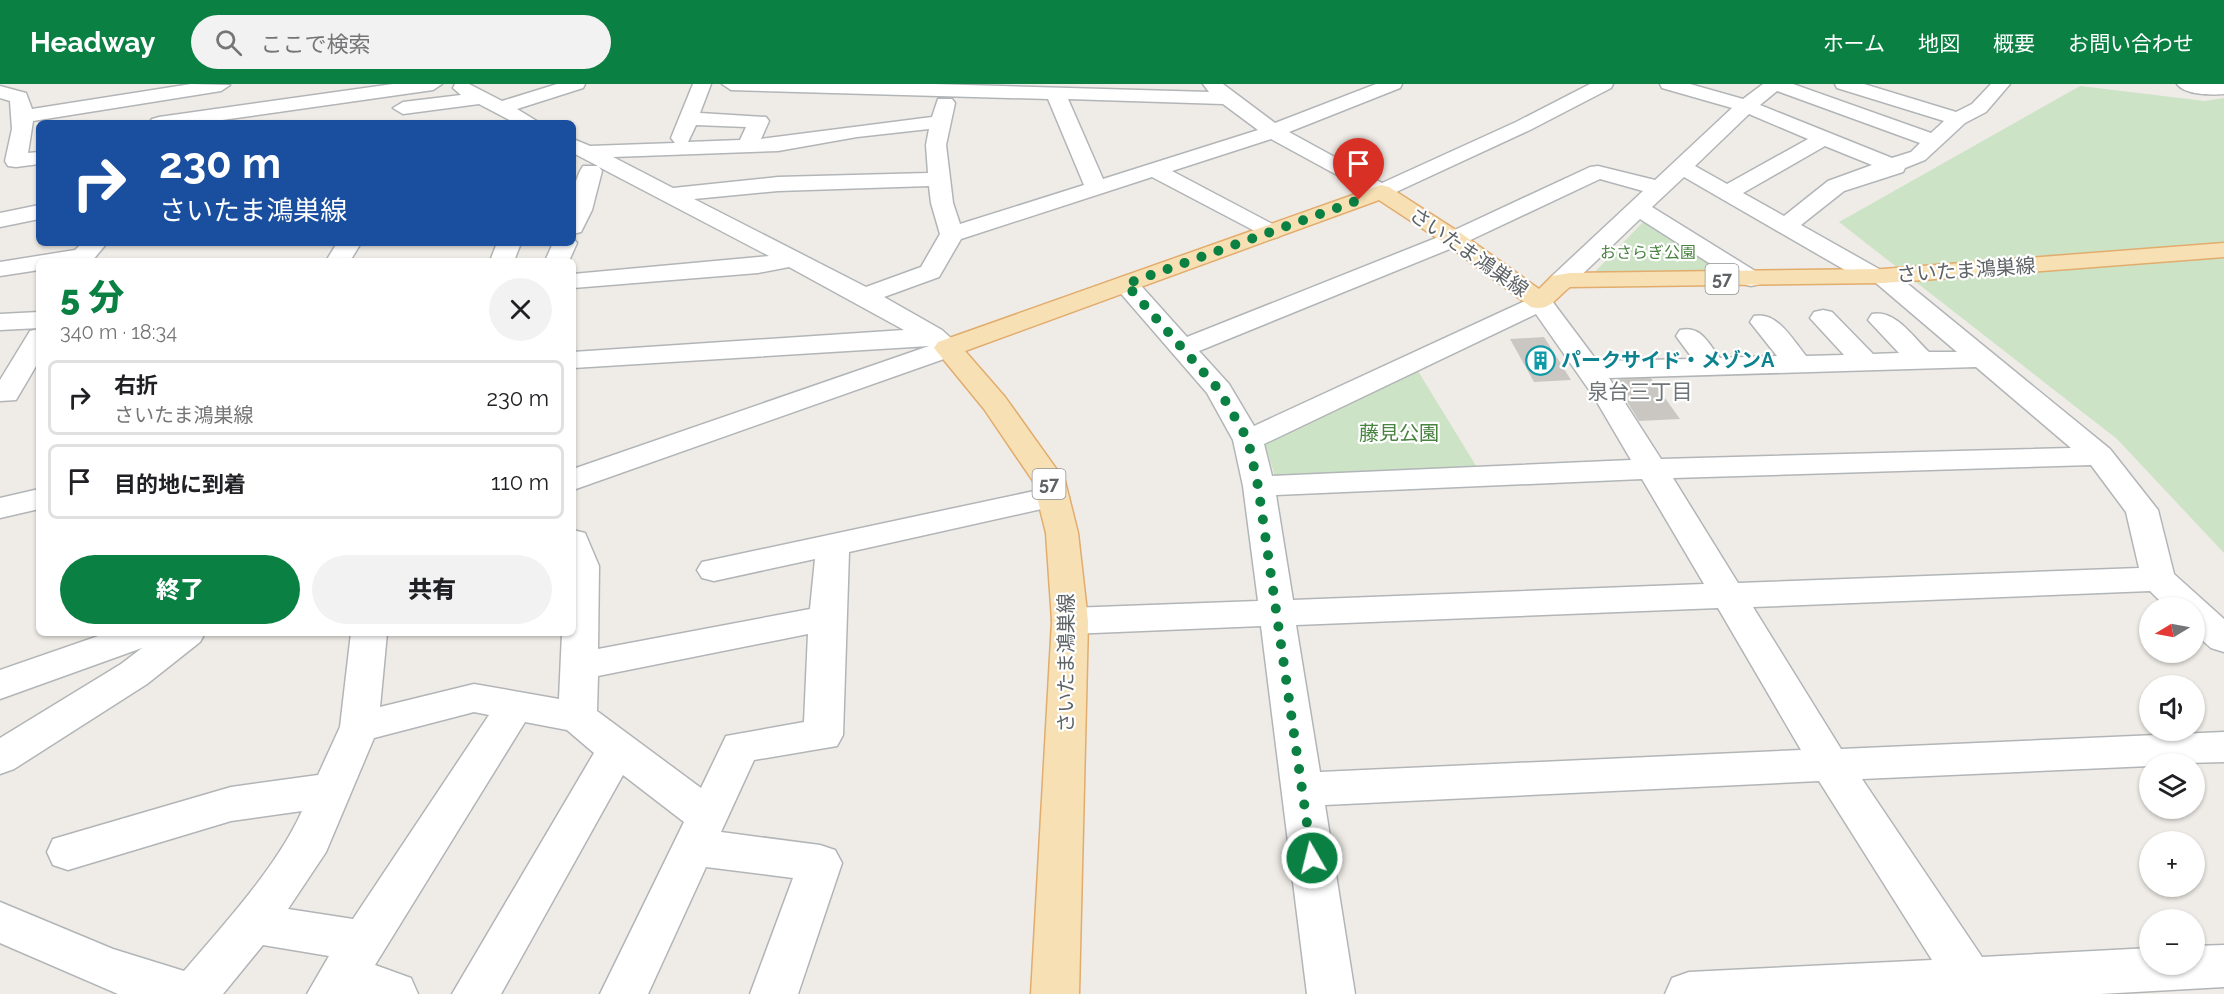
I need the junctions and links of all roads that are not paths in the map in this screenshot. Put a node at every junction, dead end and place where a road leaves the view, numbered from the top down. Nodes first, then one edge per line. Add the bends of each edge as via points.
1 (6, 84) edge
2 (148, 84) edge
3 (433, 84) edge
4 (454, 84) edge
5 (576, 84) edge
6 (702, 84) edge
7 (731, 84) edge
8 (1212, 84) edge
9 (1393, 84) edge
10 (1604, 84) edge
11 (1670, 84) edge
12 (1844, 84) edge
13 (1974, 84) edge
14 (2186, 84) edge
15 (0, 85) edge
16 (221, 86) dead end
17 (856, 87) edge
18 (949, 87) edge
19 (1903, 87) dead end
20 (2000, 87) edge
21 (2224, 88) edge
22 (0, 92) edge
23 (1056, 94) junction
24 (482, 98) junction
25 (1226, 98) junction
26 (114, 100) junction
27 (1746, 106) junction
28 (1979, 108) junction
29 (23, 111) junction
30 (0, 115) edge
31 (508, 117) edge
32 (688, 118) junction
33 (1958, 119) junction
34 (180, 120) edge
35 (311, 120) edge
36 (941, 122) junction
37 (1274, 131) junction
38 (816, 137) junction
39 (1824, 138) junction
40 (1933, 141) junction
41 (748, 146) junction
42 (677, 148) junction
43 (16, 149) edge
44 (36, 157) edge
45 (581, 160) edge
46 (1682, 167) junction
47 (1895, 167) junction
48 (1153, 169) junction
49 (940, 179) junction
50 (1096, 188) junction
51 (1658, 188) junction
52 (1381, 192) junction
53 (1728, 192) junction
54 (668, 195) junction
55 (1639, 210) junction
56 (36, 213) edge
57 (0, 220) edge
58 (576, 221) edge
59 (1787, 225) junction
60 (1270, 232) junction
61 (952, 234) junction
62 (1454, 239) junction
63 (92, 246) edge
64 (2224, 250) edge
65 (70, 258) edge
66 (792, 259) junction
67 (36, 263) edge
68 (0, 269) edge
69 (1878, 276) junction
70 (1751, 279) junction
71 (576, 281) edge
72 (1561, 281) junction
73 (1126, 284) junction
74 (864, 296) junction
75 (1540, 302) junction
76 (1823, 318) dead end
77 (36, 320) edge
78 (1881, 320) dead end
79 (0, 322) edge
80 (1763, 322) dead end
81 (1689, 336) dead end
82 (36, 342) edge
83 (940, 342) junction
84 (1182, 348) junction
85 (1985, 359) junction
86 (576, 360) edge
87 (1922, 361) junction
88 (1866, 362) junction
89 (1798, 364) junction
90 (1713, 367) junction
91 (1589, 370) junction
92 (36, 388) edge
93 (3, 394) edge
94 (1248, 440) junction
95 (2099, 456) junction
96 (1650, 469) junction
97 (576, 479) edge
98 (1258, 486) junction
99 (1053, 497) junction
100 (36, 500) edge
101 (0, 508) edge
102 (833, 545) junction
103 (576, 550) edge
104 (714, 570) dead end
105 (2158, 579) junction
106 (1728, 597) junction
107 (2177, 597) edge
108 (1278, 615) junction
109 (827, 618) junction
110 (1071, 621) junction
111 (2205, 622) edge
112 (129, 636) edge
113 (183, 636) edge
114 (369, 636) edge
115 (2224, 639) edge
116 (79, 645) edge
117 (579, 666) junction
118 (0, 684) edge
119 (515, 706) junction
120 (578, 717) junction
121 (359, 727) junction
122 (2224, 747) edge
123 (617, 749) junction
124 (0, 758) edge
125 (1830, 765) junction
126 (1303, 789) junction
127 (332, 790) junction
128 (701, 832) junction
129 (68, 852) dead end
130 (0, 922) edge
131 (253, 922) junction
132 (2224, 966) edge
133 (346, 970) edge
134 (1975, 986) edge
135 (187, 994) edge
136 (194, 994) edge
137 (394, 994) edge
138 (476, 994) edge
139 (624, 994) edge
140 (774, 994) edge
141 (1055, 994) edge
142 (1331, 994) edge
143 (1689, 994) edge

1 - 15 street
2 - 26 street via 114,89
3 - 34 street
4 - 24 street
5 - 31 street
6 - 32 street
7 - 17 street
8 - 25 street
9 - 37 street via 1346,95
10 - 52 street
11 - 27 street
12 - 33 street
13 - 20 street
14 - 21 street
16 - 26 street
17 - 18 street
17 - 38 street via 832,112
18 - 23 street
18 - 36 street
19 - 28 street
20 - 28 street
22 - 29 street via 19,97
23 - 25 street
23 - 50 street
24 - 31 street
24 - 35 street
25 - 37 street
26 - 29 street
27 - 39 street
27 - 40 street via 1775,84
27 - 46 street
28 - 33 street
29 - 30 street
29 - 43 street
32 - 41 street via 759,121
32 - 42 street
33 - 40 street
36 - 38 street
36 - 49 street via 936,145
37 - 48 street
37 - 52 street
38 - 41 street
39 - 47 street
39 - 53 street
40 - 47 street via 1918,156
41 - 42 street
42 - 45 street
43 - 44 street
45 - 54 street via 616,168
45 - 58 street via 581,210
46 - 51 street
46 - 53 street
47 - 59 street via 1836,186
48 - 50 street
48 - 60 street
49 - 54 street via 778,184
49 - 61 street via 942,203
50 - 61 street
51 - 55 street
51 - 62 street via 1598,172
52 - 60 main road
52 - 62 main road, さいたま鴻巣線
53 - 59 street
54 - 66 street
55 - 70 street
55 - 72 street
56 - 57 street
59 - 69 street
60 - 73 main road
61 - 74 street via 930,272
62 - 75 main road, さいたま鴻巣線
62 - 84 street
63 - 65 street via 83,256
64 - 69 main road, さいたま鴻巣線 / 57
66 - 71 street via 758,266
66 - 74 street
67 - 68 street
69 - 70 main road, さいたま鴻巣線 / 57
69 - 85 street
70 - 72 main road, さいたま鴻巣線 / 57
72 - 75 main road, さいたま鴻巣線
73 - 83 main road
73 - 84 street
74 - 83 street
75 - 91 street
75 - 94 street
76 - 88 street
77 - 79 street
78 - 87 street
80 - 89 street
81 - 90 street
82 - 93 street
83 - 86 street
83 - 97 street
83 - 99 main road, さいたま鴻巣線 / 57 via 995,403 1049,481
84 - 94 street via 1219,390
85 - 87 street
85 - 95 street
87 - 88 street
88 - 89 street
89 - 90 street
90 - 91 street
91 - 96 street
92 - 93 street
94 - 98 street
95 - 96 street
95 - 105 street via 2142,510
96 - 98 street
96 - 106 street
98 - 108 street
99 - 102 street
99 - 110 main road, さいたま鴻巣線 / 57 via 1062,533
100 - 101 street
102 - 104 street
102 - 109 street
103 - 117 street via 582,566
105 - 106 street
105 - 107 street
106 - 108 street
106 - 125 street
108 - 110 street
108 - 126 street
109 - 117 street
109 - 128 street via 823,735 740,747
110 - 141 main road, さいたま鴻巣線 / 57
111 - 115 street
112 - 116 street
113 - 124 street via 134,674
114 - 121 street
116 - 118 street
117 - 120 street
119 - 120 street
119 - 121 street via 474,698
119 - 133 street
120 - 123 street
121 - 127 street
122 - 125 street
123 - 128 street
123 - 138 street
125 - 126 street
125 - 134 street
126 - 142 street
127 - 129 street via 231,804
127 - 131 street via 311,839
128 - 139 street
128 - 140 street via 820,863
130 - 135 street via 107,969
131 - 133 street
131 - 136 street
132 - 134 street
133 - 137 street
134 - 143 street

